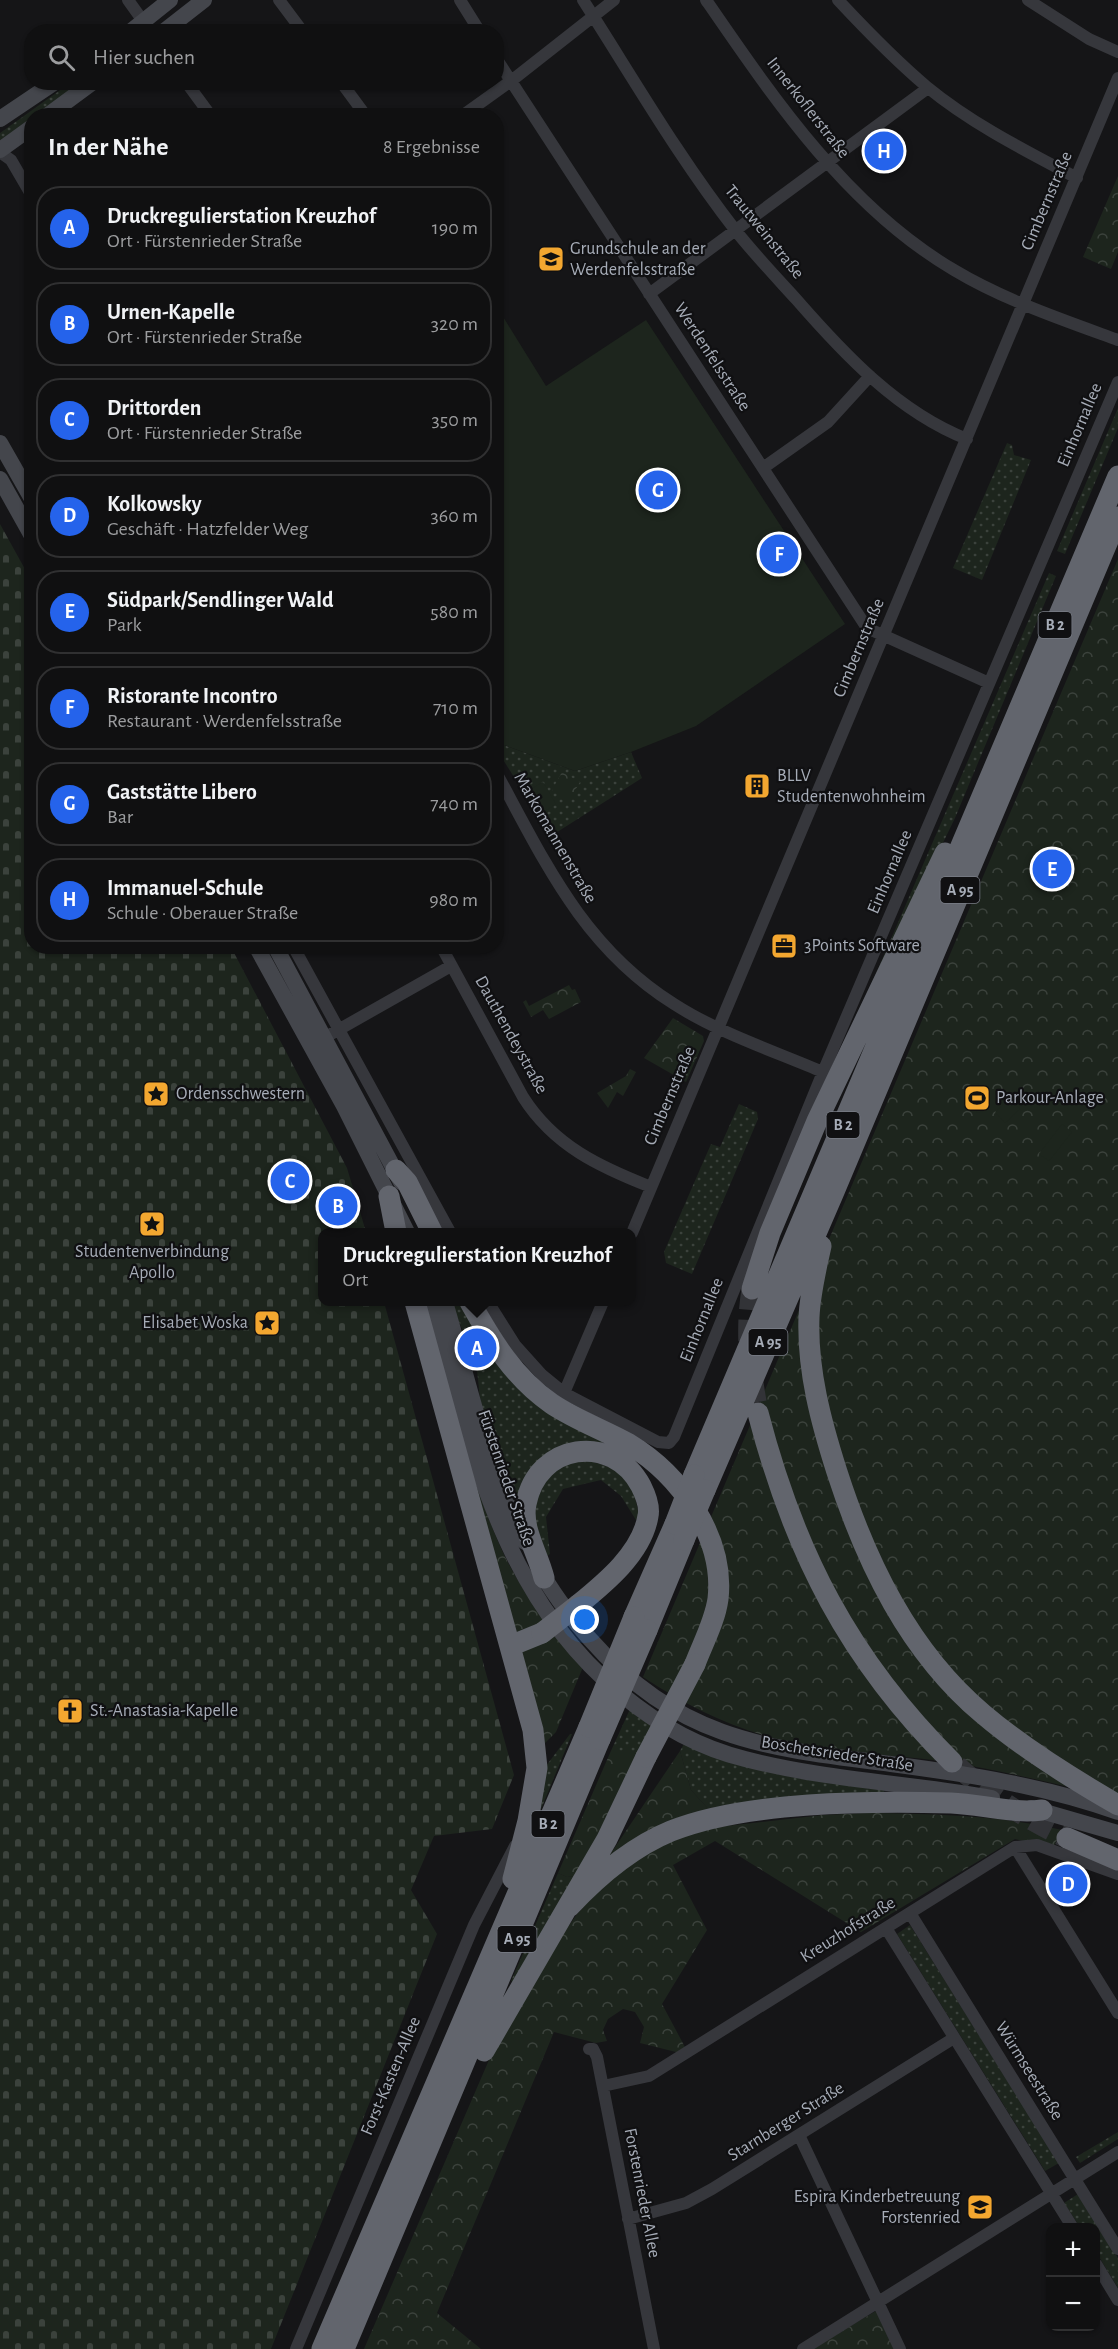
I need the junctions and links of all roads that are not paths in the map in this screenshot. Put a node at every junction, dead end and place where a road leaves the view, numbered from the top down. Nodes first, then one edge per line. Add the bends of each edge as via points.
1 (128, 0) edge
2 (171, 0) edge
3 (204, 0) edge
4 (279, 0) edge
5 (460, 0) edge
6 (583, 0) edge
7 (614, 0) edge
8 (706, 0) edge
9 (838, 0) edge
10 (1028, 0) edge
11 (594, 17) junction
12 (135, 24) edge
13 (139, 24) edge
14 (173, 24) edge
15 (297, 24) edge
16 (475, 24) edge
17 (1118, 51) edge
18 (504, 70) edge
19 (1118, 78) edge
20 (511, 81) junction
21 (504, 86) edge
22 (928, 88) junction
23 (43, 90) edge
24 (82, 90) edge
25 (192, 90) edge
26 (347, 90) edge
27 (498, 90) edge
28 (58, 108) edge
29 (205, 108) edge
30 (360, 108) edge
31 (473, 108) edge
32 (0, 119) edge
33 (24, 133) edge
34 (0, 151) edge
35 (828, 164) junction
36 (1077, 178) junction
37 (24, 182) edge
38 (737, 231) junction
39 (649, 294) junction
40 (1024, 303) junction
41 (1118, 340) edge
42 (870, 376) junction
43 (1118, 382) edge
44 (967, 439) junction
45 (0, 443) edge
46 (763, 468) junction
47 (1118, 476) edge
48 (0, 479) edge
49 (24, 485) edge
50 (1118, 517) edge
51 (24, 522) edge
52 (884, 637) junction
53 (989, 683) junction
54 (993, 775) junction
55 (504, 787) edge
56 (260, 954) edge
57 (280, 954) edge
58 (296, 954) edge
59 (445, 954) edge
60 (451, 966) junction
61 (720, 1028) junction
62 (331, 1034) junction
63 (823, 1072) junction
64 (404, 1168) junction
65 (651, 1187) junction
66 (833, 1194) junction
67 (389, 1196) junction
68 (395, 1228) edge
69 (405, 1228) edge
70 (421, 1228) edge
71 (430, 1228) edge
72 (446, 1228) edge
73 (634, 1228) edge
74 (752, 1289) tunnel mouth
75 (416, 1306) edge
76 (431, 1306) edge
77 (446, 1306) edge
78 (472, 1306) edge
79 (491, 1306) edge
80 (601, 1306) edge
81 (564, 1393) junction
82 (758, 1413) tunnel mouth
83 (700, 1483) junction
84 (544, 1578) junction
85 (586, 1634) joint
86 (510, 1646) junction
87 (577, 1653) joint
88 (595, 1733) junction
89 (952, 1762) tunnel mouth
90 (1118, 1805) edge
91 (1042, 1810) junction
92 (1118, 1812) edge
93 (528, 1821) junction
94 (1118, 1833) edge
95 (1067, 1838) tunnel mouth
96 (1014, 1846) junction
97 (1118, 1860) edge
98 (1118, 1874) edge
99 (569, 1906) junction
100 (910, 1912) junction
101 (507, 1921) junction
102 (886, 1928) junction
103 (1118, 2013) edge
104 (954, 2038) junction
105 (589, 2049) dead end
106 (603, 2086) junction
107 (799, 2135) junction
108 (433, 2140) junction
109 (1118, 2152) edge
110 (1074, 2178) junction
111 (1051, 2193) junction
112 (628, 2219) junction
113 (1070, 2223) edge
114 (1118, 2249) edge
115 (1100, 2272) edge
116 (1118, 2300) edge
117 (877, 2302) junction
118 (805, 2348) edge
119 (296, 2349) edge
120 (322, 2349) edge
121 (344, 2349) edge
122 (654, 2349) edge
123 (900, 2349) edge

1 - 12 street
2 - 13 main road
3 - 14 main road
4 - 15 street
5 - 16 street
6 - 11 street, Trautweinstraße
7 - 11 street
8 - 35 street, Innerkoflerstraße
9 - 22 street
10 - 17 street via 1089,39
11 - 20 street
11 - 38 street, Trautweinstraße via 682,156
18 - 20 street, Werdenfelsstraße
19 - 36 street, Cimbernstraße
20 - 21 street
20 - 39 street, Werdenfelsstraße
22 - 35 street
22 - 36 street via 1002,138
23 - 32 main road
24 - 28 main road
25 - 29 street
26 - 30 street
27 - 31 street
33 - 34 main road
34 - 37 street via 11,160
35 - 38 street
35 - 40 street, Innerkoflerstraße via 894,226 954,270
36 - 40 street, Cimbernstraße
38 - 39 street
38 - 42 street, Trautweinstraße via 823,330
39 - 46 street, Werdenfelsstraße
40 - 41 street, Innerkoflerstraße
40 - 44 street, Cimbernstraße
42 - 44 street, Trautweinstraße via 939,428
42 - 46 street via 828,422
43 - 53 street, Einhornallee
44 - 52 street, Cimbernstraße
45 - 49 main road
46 - 52 street, Werdenfelsstraße via 867,628
47 - 54 highway, B 2
48 - 51 main road
50 - 66 highway, A 95
52 - 53 street, Werdenfelsstraße
52 - 61 street, Cimbernstraße
53 - 63 street, Einhornallee
54 - 74 highway via 973,794 816,1121 770,1233
54 - 83 highway, B 2
55 - 61 street, Markomannenstraße via 555,880 598,941 653,990
56 - 67 main road via 345,1106
57 - 62 main road
58 - 62 street
59 - 60 street, Dauthendeystraße
60 - 62 street
60 - 65 street, Dauthendeystraße via 532,1110 582,1157
61 - 63 street, Markomannenstraße
61 - 65 street, Cimbernstraße
62 - 64 main road
63 - 81 street, Einhornallee via 674,1437 669,1443 658,1442
64 - 70 main road
64 - 71 highway
64 - 72 street
65 - 73 street, Cimbernstraße
66 - 83 highway, A 95
66 - 90 highway via 812,1284 812,1373 824,1433 850,1513 879,1580 921,1646 981,1713 1036,1755
67 - 68 highway
67 - 69 main road
75 - 86 highway
76 - 87 main road, Fürstenrieder Straße via 498,1525 525,1581
77 - 84 main road, Fürstenrieder Straße via 491,1460 514,1520
78 - 99 highway, bridge via 497,1350 524,1381 552,1404 630,1445 675,1483 696,1510 712,1550 718,1599 695,1664 608,1839
79 - 81 street via 527,1361
80 - 81 street
82 - 89 highway via 788,1514 844,1630 900,1706
83 - 88 highway, A 95, bridge
84 - 85 main road, Fürstenrieder Straße
84 - 86 highway, bridge via 525,1526 526,1503 535,1479 551,1461 570,1452 606,1454 623,1462 645,1494 649,1516 637,1543 617,1570 578,1605 542,1633
85 - 92 main road, Boschetsrieder Straße via 614,1666 670,1708 749,1742 816,1756 990,1780
86 - 93 highway via 532,1730 537,1768
87 - 91 main road, Boschetsrieder Straße via 607,1682 660,1722 694,1741 743,1759 811,1773 949,1790
88 - 101 highway, B 2
88 - 108 highway, A 95
91 - 94 main road, Boschetsrieder Straße
91 - 99 highway via 1024,1812 953,1803 876,1803 723,1817 692,1824 648,1842 615,1864
93 - 101 highway via 511,1887
93 - 119 street, Forst-Kasten-Allee via 474,1925
95 - 97 highway
96 - 98 street via 1037,1845
96 - 100 street, Kreuzhofstraße
96 - 103 street
99 - 108 highway via 498,2023 453,2113
100 - 102 street, Kreuzhofstraße
100 - 110 street, Würmseestraße
101 - 120 highway, A 95
102 - 104 street
102 - 106 street, Kreuzhofstraße via 649,2076
104 - 107 street, Starnberger Straße
104 - 111 street
105 - 106 street, Forstenrieder Allee via 596,2053
106 - 112 street, Forstenrieder Allee
107 - 112 street, Starnberger Straße via 686,2203
107 - 117 street
108 - 121 highway, A 95
109 - 110 street
110 - 111 street
110 - 114 street, Würmseestraße
111 - 113 street
111 - 117 street
112 - 122 street, Forstenrieder Allee
115 - 116 street
117 - 118 street
117 - 123 street

